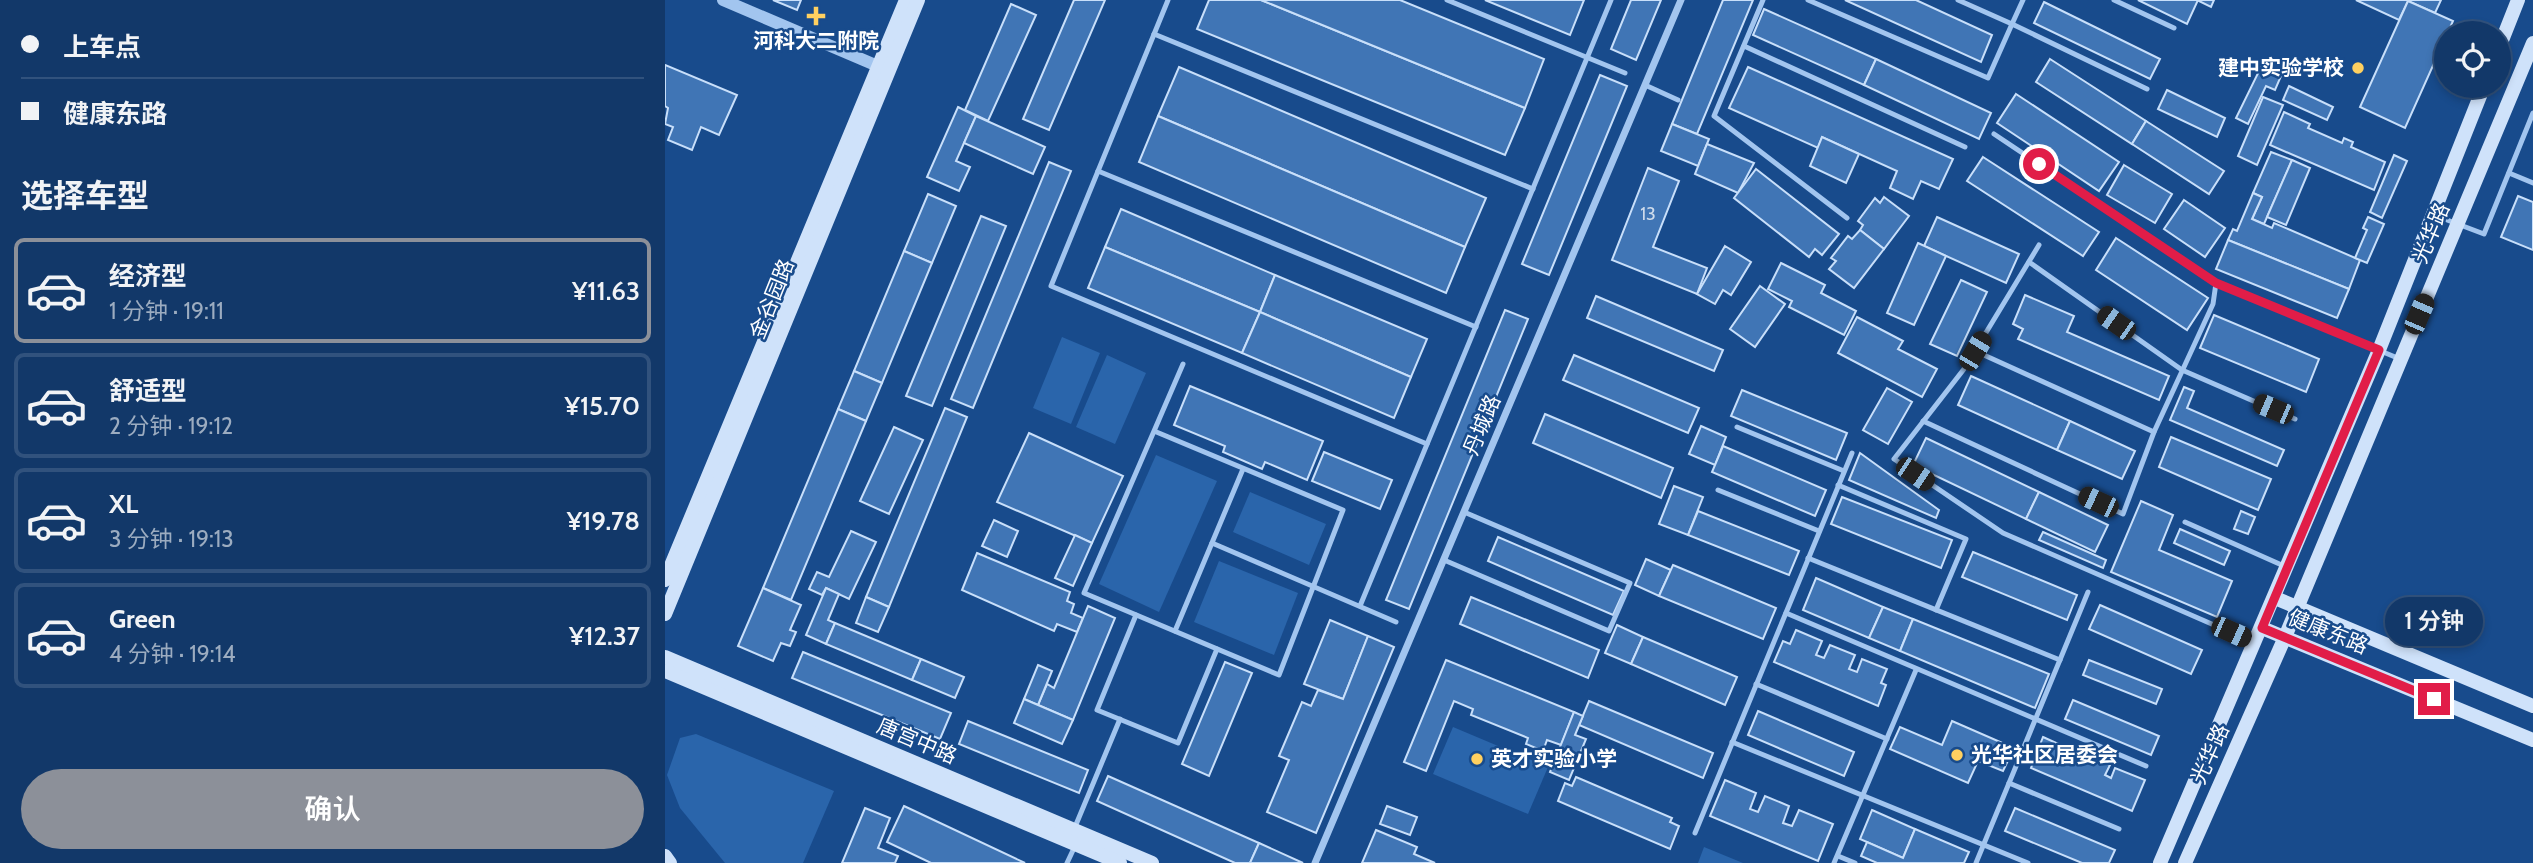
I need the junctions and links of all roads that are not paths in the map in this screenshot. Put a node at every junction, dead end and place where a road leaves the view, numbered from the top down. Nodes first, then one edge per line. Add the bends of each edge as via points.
1 (723, 0) edge
2 (906, 0) edge
3 (918, 0) edge
4 (1168, 0) edge
5 (1447, 0) edge
6 (1611, 0) edge
7 (1681, 0) edge
8 (1763, 0) edge
9 (1808, 0) edge
10 (1958, 0) edge
11 (2023, 0) edge
12 (2114, 0) edge
13 (2518, 0) edge
14 (2510, 21) edge
15 (2012, 24) junction
16 (2173, 28) dead end
17 (1154, 34) junction
18 (2533, 43) edge
19 (1744, 46) junction
20 (1587, 57) junction
21 (884, 68) junction
22 (1625, 73) dead end
23 (1645, 85) junction
24 (2147, 89) dead end
25 (2479, 98) edge
26 (1678, 100) dead end
27 (2533, 113) edge
28 (1994, 134) dead end
29 (1965, 147) dead end
30 (1098, 171) junction
31 (2509, 173) junction
32 (2533, 183) edge
33 (1533, 189) junction
34 (2434, 215) junction
35 (1847, 218) dead end
36 (2458, 224) junction
37 (2039, 245) dead end
38 (2029, 262) junction
39 (2216, 283) junction
40 (1476, 327) junction
41 (2379, 350) junction
42 (1975, 351) junction
43 (2400, 359) junction
44 (1182, 364) dead end
45 (2182, 370) junction
46 (2295, 419) dead end
47 (1923, 421) junction
48 (1737, 427) dead end
49 (1154, 431) junction
50 (2154, 432) junction
51 (1427, 444) junction
52 (1852, 453) dead end
53 (1243, 469) junction
54 (1844, 471) junction
55 (1839, 485) junction
56 (1718, 490) dead end
57 (1464, 512) junction
58 (2185, 522) dead end
59 (1819, 531) junction
60 (1212, 543) junction
61 (1808, 558) junction
62 (1444, 560) junction
63 (2287, 567) junction
64 (665, 580) edge
65 (1314, 586) junction
66 (2088, 592) dead end
67 (2275, 597) junction
68 (2297, 606) junction
69 (1360, 607) junction
70 (1936, 610) junction
71 (1786, 613) junction
72 (665, 614) edge
73 (1136, 615) junction
74 (1396, 622) dead end
75 (2262, 628) junction
76 (1175, 631) junction
77 (2284, 636) junction
78 (2256, 643) junction
79 (1217, 649) junction
80 (665, 657) edge
81 (2060, 660) junction
82 (1916, 670) junction
83 (665, 671) edge
84 (1756, 684) junction
85 (2533, 706) edge
86 (1121, 719) junction
87 (2035, 720) junction
88 (1887, 739) junction
89 (2533, 740) edge
90 (1732, 742) junction
91 (2147, 766) dead end
92 (2009, 783) junction
93 (1863, 796) junction
94 (2119, 829) dead end
95 (1695, 833) dead end
96 (1076, 836) junction
97 (1983, 845) junction
98 (665, 856) edge
99 (1837, 856) junction
100 (670, 863) edge
101 (1067, 863) edge
102 (1120, 863) edge
103 (1152, 863) edge
104 (1315, 863) edge
105 (1834, 863) edge
106 (1855, 863) edge
107 (1976, 863) edge
108 (2028, 863) edge
109 (2160, 863) edge
110 (2185, 863) edge

1 - 21 street
2 - 21 main road, 金谷园路
3 - 21 main road, 金谷园路
4 - 17 lane
5 - 20 lane
6 - 20 lane
7 - 23 street, 丹城路
8 - 19 lane
9 - 15 lane via 1989,78
10 - 15 lane
11 - 15 lane
12 - 16 lane
13 - 14 main road
15 - 24 lane
17 - 30 lane
17 - 33 lane
18 - 36 main road, 光华路
19 - 29 lane
19 - 35 lane via 1712,114
20 - 22 lane
20 - 33 lane
21 - 64 main road, 金谷园路
21 - 72 main road, 金谷园路
23 - 26 lane
23 - 57 street, 丹城路
25 - 34 main road, 光华路
27 - 31 lane
28 - 39 lane
30 - 40 lane
30 - 51 lane via 1051,286
31 - 32 lane
31 - 36 lane via 2484,234
33 - 40 lane
34 - 36 lane
34 - 41 main road, 光华路
36 - 43 main road, 光华路
37 - 38 lane
38 - 42 lane
38 - 45 lane
39 - 41 lane
39 - 45 lane via 2213,304
40 - 51 lane
41 - 43 lane
41 - 63 main road, 光华路
42 - 47 lane
42 - 50 lane
43 - 68 main road, 光华路
44 - 49 lane
45 - 46 lane
45 - 50 lane
47 - 50 lane via 2123,514
47 - 78 lane via 1894,459 2003,533
48 - 54 lane
49 - 53 lane
49 - 73 lane via 1084,593
51 - 69 lane
52 - 54 lane
53 - 60 lane
53 - 65 lane via 1343,510
54 - 55 lane
55 - 59 lane
55 - 70 lane via 1966,539
56 - 59 lane
57 - 62 street, 丹城路
57 - 62 lane via 1630,583 1609,631
58 - 63 lane
59 - 61 lane
60 - 65 lane
60 - 76 lane
61 - 70 lane
61 - 71 lane
62 - 104 street, 丹城路
63 - 67 main road, 光华路
65 - 69 lane
65 - 79 lane via 1279,675
66 - 81 lane
67 - 68 main road, 健康东路
67 - 75 main road, 光华路
68 - 77 main road, 光华路
68 - 85 main road, 健康东路
69 - 74 lane
70 - 81 lane
71 - 82 lane
71 - 84 lane
73 - 76 lane
73 - 86 lane via 1097,710
75 - 77 main road, 健康东路
75 - 78 main road, 光华路
76 - 79 lane
77 - 89 main road, 健康东路
77 - 110 main road, 光华路
78 - 109 main road, 光华路
79 - 86 lane via 1178,743
80 - 96 main road, 唐宫中路
81 - 87 lane
82 - 87 lane
82 - 88 lane
83 - 96 main road, 唐宫中路
84 - 88 lane
84 - 90 lane
86 - 96 lane
87 - 91 lane
87 - 92 lane
88 - 93 lane
90 - 93 lane
90 - 95 lane
92 - 94 lane
92 - 97 lane
93 - 97 lane
93 - 99 lane
96 - 101 lane
96 - 102 main road, 唐宫中路
96 - 103 main road, 唐宫中路
97 - 107 lane
97 - 108 lane
98 - 100 main road
99 - 105 lane
99 - 106 lane

